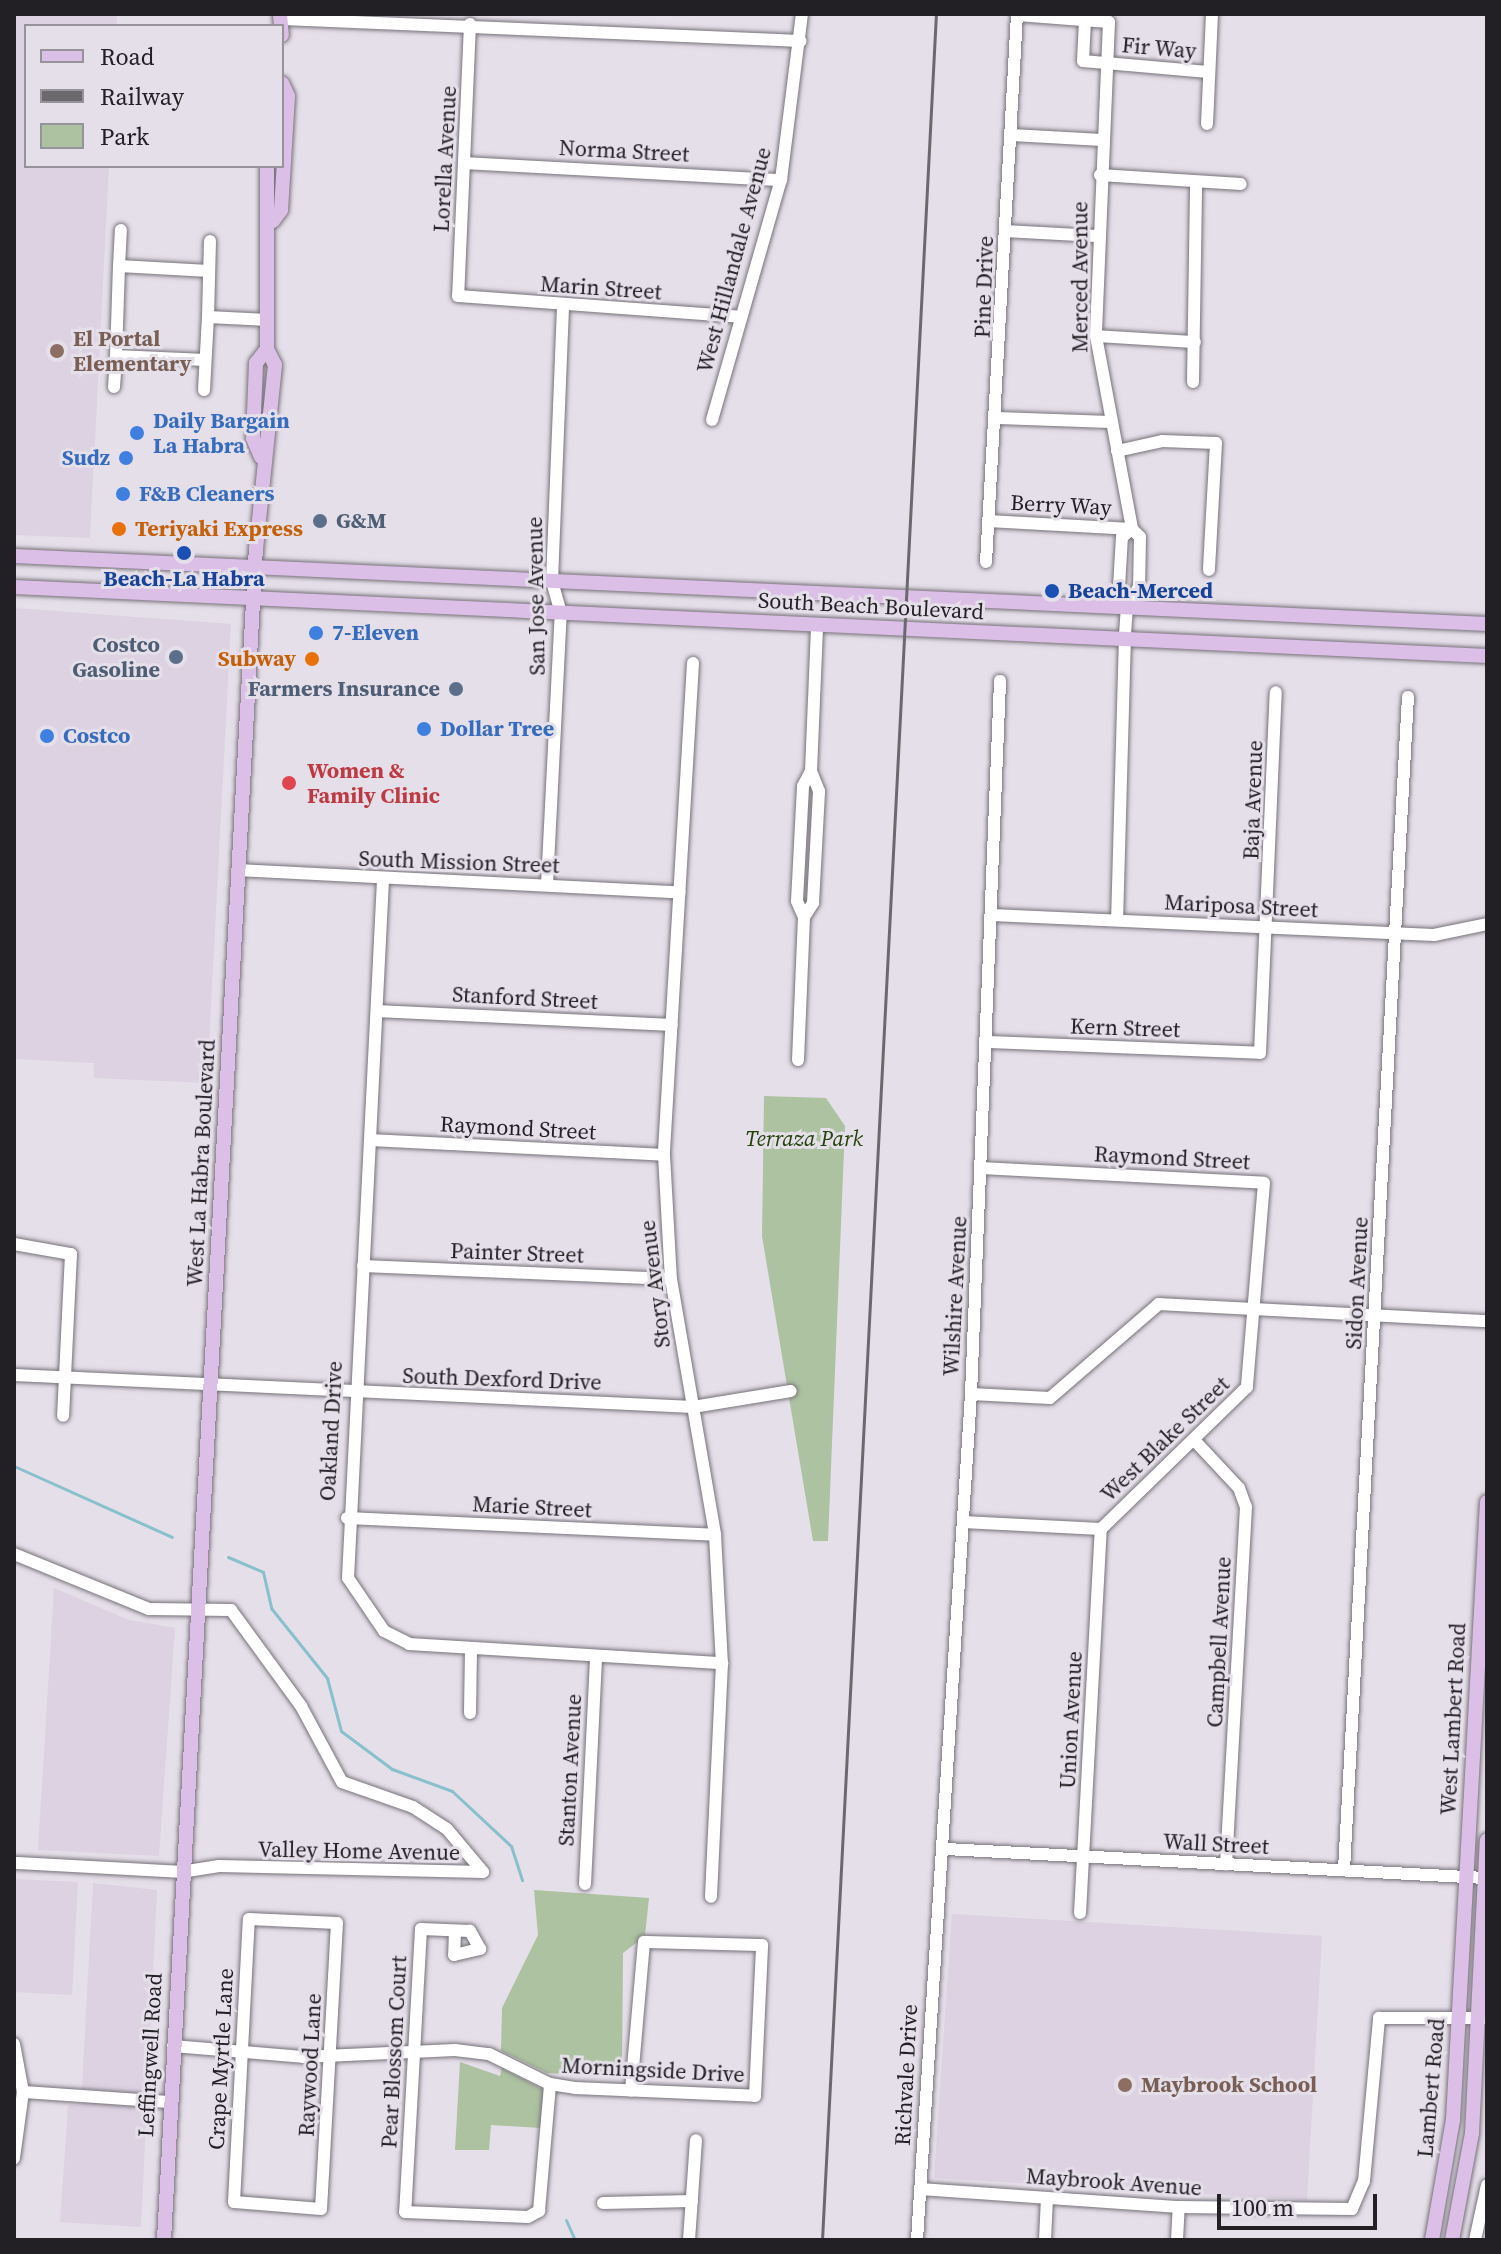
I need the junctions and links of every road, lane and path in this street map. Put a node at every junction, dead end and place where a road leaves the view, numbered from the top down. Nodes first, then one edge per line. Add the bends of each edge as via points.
1 (802, 14) edge
2 (1017, 14) edge
3 (1212, 14) edge
4 (283, 20) edge
5 (531, 20) edge
6 (1085, 20) junction
7 (470, 24) junction
8 (801, 41) junction
9 (1106, 64) junction
10 (1208, 72) junction
11 (284, 87) edge
12 (1207, 124) dead end
13 (1012, 135) junction
14 (1102, 140) junction
15 (284, 161) edge
16 (465, 163) junction
17 (267, 168) edge
18 (284, 168) edge
19 (1100, 175) junction
20 (781, 180) junction
21 (1196, 182) junction
22 (1241, 184) dead end
23 (273, 221) junction
24 (121, 230) dead end
25 (1006, 231) junction
26 (1095, 236) junction
27 (210, 241) dead end
28 (119, 266) junction
29 (209, 271) junction
30 (458, 296) joint
31 (563, 306) junction
32 (208, 317) junction
33 (741, 317) junction
34 (268, 320) junction
35 (1096, 336) junction
36 (1195, 342) junction
37 (116, 356) junction
38 (205, 360) junction
39 (1193, 382) dead end
40 (114, 387) dead end
41 (204, 390) dead end
42 (998, 418) junction
43 (712, 420) dead end
44 (1110, 422) junction
45 (1117, 451) junction
46 (988, 521) junction
47 (1132, 529) junction
48 (14, 556) edge
49 (986, 562) dead end
50 (255, 567) junction
51 (1209, 570) dead end
52 (552, 581) junction
53 (14, 587) edge
54 (253, 597) junction
55 (1127, 606) junction
56 (561, 613) junction
57 (1487, 624) edge
58 (817, 626) junction
59 (1125, 636) junction
60 (1487, 656) edge
61 (693, 663) dead end
62 (1000, 681) dead end
63 (1276, 692) dead end
64 (1408, 697) dead end
65 (238, 870) junction
66 (383, 880) junction
67 (547, 885) junction
68 (679, 892) junction
69 (992, 915) junction
70 (1117, 919) junction
71 (1487, 924) edge
72 (1269, 928) junction
73 (1396, 934) junction
74 (377, 1011) junction
75 (672, 1025) junction
76 (989, 1042) junction
77 (1260, 1053) joint
78 (798, 1060) dead end
79 (371, 1140) junction
80 (664, 1155) junction
81 (982, 1168) junction
82 (1264, 1183) joint
83 (14, 1244) edge
84 (363, 1266) junction
85 (671, 1279) junction
86 (1256, 1309) junction
87 (1376, 1315) junction
88 (1487, 1321) edge
89 (14, 1375) edge
90 (65, 1380) junction
91 (210, 1388) junction
92 (791, 1391) dead end
93 (352, 1393) junction
94 (971, 1394) junction
95 (693, 1407) junction
96 (63, 1416) dead end
97 (1195, 1441) junction
98 (1487, 1502) edge
99 (347, 1518) junction
100 (963, 1522) junction
101 (1101, 1529) junction
102 (715, 1535) junction
103 (14, 1554) edge
104 (198, 1613) junction
105 (471, 1651) junction
106 (596, 1658) junction
107 (722, 1663) junction
108 (1481, 1705) edge
109 (470, 1713) dead end
110 (1487, 1840) edge
111 (946, 1849) junction
112 (1084, 1857) junction
113 (14, 1863) edge
114 (1226, 1864) junction
115 (1344, 1870) junction
116 (182, 1872) junction
117 (1467, 1877) junction
118 (1485, 1878) junction
119 (585, 1884) dead end
120 (711, 1897) dead end
121 (940, 1912) joint
122 (1080, 1913) dead end
123 (337, 1923) joint
124 (455, 1931) dead end
125 (1463, 1938) joint
126 (1459, 2017) junction
127 (1483, 2018) edge
128 (16, 2044) edge
129 (173, 2046) junction
130 (414, 2049) junction
131 (242, 2050) junction
132 (331, 2057) junction
133 (550, 2084) junction
134 (631, 2090) junction
135 (23, 2092) junction
136 (170, 2102) junction
137 (696, 2140) dead end
138 (14, 2158) edge
139 (1487, 2185) edge
140 (920, 2189) junction
141 (1047, 2198) junction
142 (692, 2201) junction
143 (603, 2203) dead end
144 (1179, 2207) junction
145 (321, 2209) joint
146 (1436, 2235) edge
147 (164, 2240) edge
148 (689, 2240) edge
149 (917, 2240) edge
150 (1045, 2240) edge
151 (1177, 2240) edge
152 (1452, 2240) edge
153 (1475, 2240) edge

1 - 8 street, West Hillandale Avenue
2 - 6 street
2 - 13 street, Pine Drive
3 - 10 street
4 - 7 street
5 - 7 street
5 - 8 street
6 - 9 street via 1083,61
6 - 9 street, Merced Avenue via 1109,22
7 - 16 street, Lorella Avenue
8 - 20 street, West Hillandale Avenue
9 - 10 street, Fir Way
9 - 14 street, Merced Avenue
10 - 12 street
11 - 15 main road, West La Habra Boulevard
13 - 14 street
13 - 25 street, Pine Drive
14 - 19 street, Merced Avenue
16 - 20 street, Norma Street
16 - 30 street, Lorella Avenue
17 - 23 main road, West La Habra Boulevard via 265,208
18 - 23 main road, West La Habra Boulevard via 281,210
19 - 21 street
19 - 26 street, Merced Avenue
20 - 33 street, West Hillandale Avenue
21 - 22 street
21 - 36 street
23 - 34 main road, West La Habra Boulevard
24 - 28 street
25 - 26 street
25 - 42 street, Pine Drive
26 - 35 street, Merced Avenue
27 - 29 street
28 - 29 street
28 - 37 street
29 - 32 street
30 - 31 street, Marin Street
31 - 33 street, Marin Street
31 - 52 street, San Jose Avenue
32 - 34 street
32 - 38 street
33 - 43 street, West Hillandale Avenue
34 - 50 main road, West La Habra Boulevard via 267,349 256,363 253,438 261,457
35 - 36 street
35 - 44 street, Merced Avenue
36 - 39 street
37 - 38 street
37 - 40 street
38 - 41 street
42 - 44 street
42 - 46 street, Pine Drive
44 - 45 street, Merced Avenue
45 - 47 street, Merced Avenue
45 - 51 street via 1162,441 1216,443
46 - 47 street, Berry Way
46 - 49 street, Pine Drive
47 - 55 street, Merced Avenue via 1122,537
47 - 55 street, Merced Avenue via 1140,537 1139,587
48 - 50 main road, South Beach Boulevard
50 - 52 main road, South Beach Boulevard
50 - 54 main road, West La Habra Boulevard
52 - 55 main road, South Beach Boulevard
52 - 56 street, San Jose Avenue
53 - 54 main road, South Beach Boulevard
54 - 56 main road, South Beach Boulevard
54 - 65 main road, West La Habra Boulevard
55 - 57 main road, South Beach Boulevard
55 - 59 street, Merced Avenue
56 - 58 main road, South Beach Boulevard
56 - 67 street, San Jose Avenue
58 - 59 main road, South Beach Boulevard
58 - 78 street via 811,771 803,786 797,901 804,917
59 - 60 main road, South Beach Boulevard
59 - 70 street, Merced Avenue
61 - 68 street, Story Avenue
62 - 69 street, Wilshire Avenue
63 - 72 street, Baja Avenue
64 - 73 street, Sidon Avenue
65 - 66 street, South Mission Street
65 - 91 main road, West La Habra Boulevard
66 - 67 street, South Mission Street
66 - 74 street, Oakland Drive
67 - 68 street, South Mission Street
68 - 75 street, Story Avenue
69 - 70 street, Mariposa Street
69 - 76 street, Wilshire Avenue
70 - 72 street, Mariposa Street
71 - 73 street, Mariposa Street
72 - 73 street, Mariposa Street
72 - 77 street, Baja Avenue
73 - 87 street, Sidon Avenue
74 - 75 street, Stanford Street
74 - 79 street, Oakland Drive
75 - 80 street, Story Avenue
76 - 77 street, Kern Street
76 - 81 street, Wilshire Avenue
79 - 80 street, Raymond Street
79 - 84 street, Oakland Drive
80 - 85 street, Story Avenue
81 - 82 street, Raymond Street
81 - 94 street, Wilshire Avenue
82 - 86 street, West Blake Street
83 - 90 street via 71,1254
84 - 85 street, Painter Street
84 - 93 street, Oakland Drive
85 - 95 street, Story Avenue
86 - 87 street
86 - 94 street via 1159,1304 1050,1398
86 - 97 street, West Blake Street via 1247,1387
87 - 88 street
87 - 115 street, Sidon Avenue
89 - 90 street, South Dexford Drive
90 - 91 street, South Dexford Drive
90 - 96 street
91 - 93 street, South Dexford Drive
91 - 104 main road, West La Habra Boulevard
92 - 95 street, South Dexford Drive
93 - 95 street, South Dexford Drive
93 - 99 street, Oakland Drive
94 - 100 street, Wilshire Avenue
95 - 102 street, Story Avenue
97 - 101 street, West Blake Street
97 - 114 street, Campbell Avenue via 1239,1488 1246,1507
98 - 108 main road, West Lambert Road
99 - 102 street, Marie Street
99 - 105 street, Oakland Drive via 348,1578 384,1631 409,1644
100 - 101 street
100 - 111 street, Wilshire Avenue
101 - 112 street, Union Avenue
102 - 107 street, Story Avenue
103 - 104 street via 149,1609
104 - 116 main road, West La Habra Boulevard
104 - 116 street, Valley Home Avenue via 227,1608 237,1617 301,1706 342,1782 413,1807 447,1829 483,1872 219,1866
105 - 106 street, Oakland Drive
105 - 109 street
106 - 107 street, Oakland Drive
106 - 119 street, Stanton Avenue
107 - 120 street, Story Avenue
108 - 117 main road, West Lambert Road
110 - 118 main road
111 - 112 street, Wall Street
111 - 121 street, Wilshire Avenue
112 - 114 street, Wall Street
112 - 122 street, Union Avenue
113 - 116 street, Valley Home Avenue
114 - 115 street, Wall Street
115 - 117 street, Wall Street
116 - 129 main road, Leffingwell Road
117 - 118 street, Wall Street
117 - 125 main road, West Lambert Road
118 - 127 main road, Lambert Road
121 - 140 street, Richvale Drive
123 - 131 street, Crape Myrtle Lane via 249,1919
123 - 132 street, Raywood Lane
124 - 130 street, Pear Blossom Court via 421,1929
125 - 126 main road, Lambert Road
126 - 127 street
126 - 144 street, Maybrook Avenue via 1379,2018 1364,2181 1352,2209
126 - 146 main road, Lambert Road
127 - 152 main road, Lambert Road via 1472,2133
128 - 135 street
129 - 131 street, Morningside Drive
129 - 136 main road, Leffingwell Road
130 - 132 street, Morningside Drive
130 - 133 street, Morningside Drive via 489,2054
130 - 133 street, Pear Blossom Court via 405,2212 528,2217 539,2211
131 - 132 street, Morningside Drive
131 - 145 street, Crape Myrtle Lane via 234,2202
132 - 145 street, Raywood Lane
133 - 134 street, Morningside Drive
134 - 134 street, Morningside Drive via 644,1942 762,1945 755,2096
135 - 136 street
135 - 138 street
136 - 147 main road, Leffingwell Road
137 - 142 street
139 - 153 street
140 - 141 street, Maybrook Avenue
140 - 149 street, Richvale Drive
141 - 144 street, Maybrook Avenue
141 - 150 street
142 - 143 street
142 - 148 street
144 - 151 street

